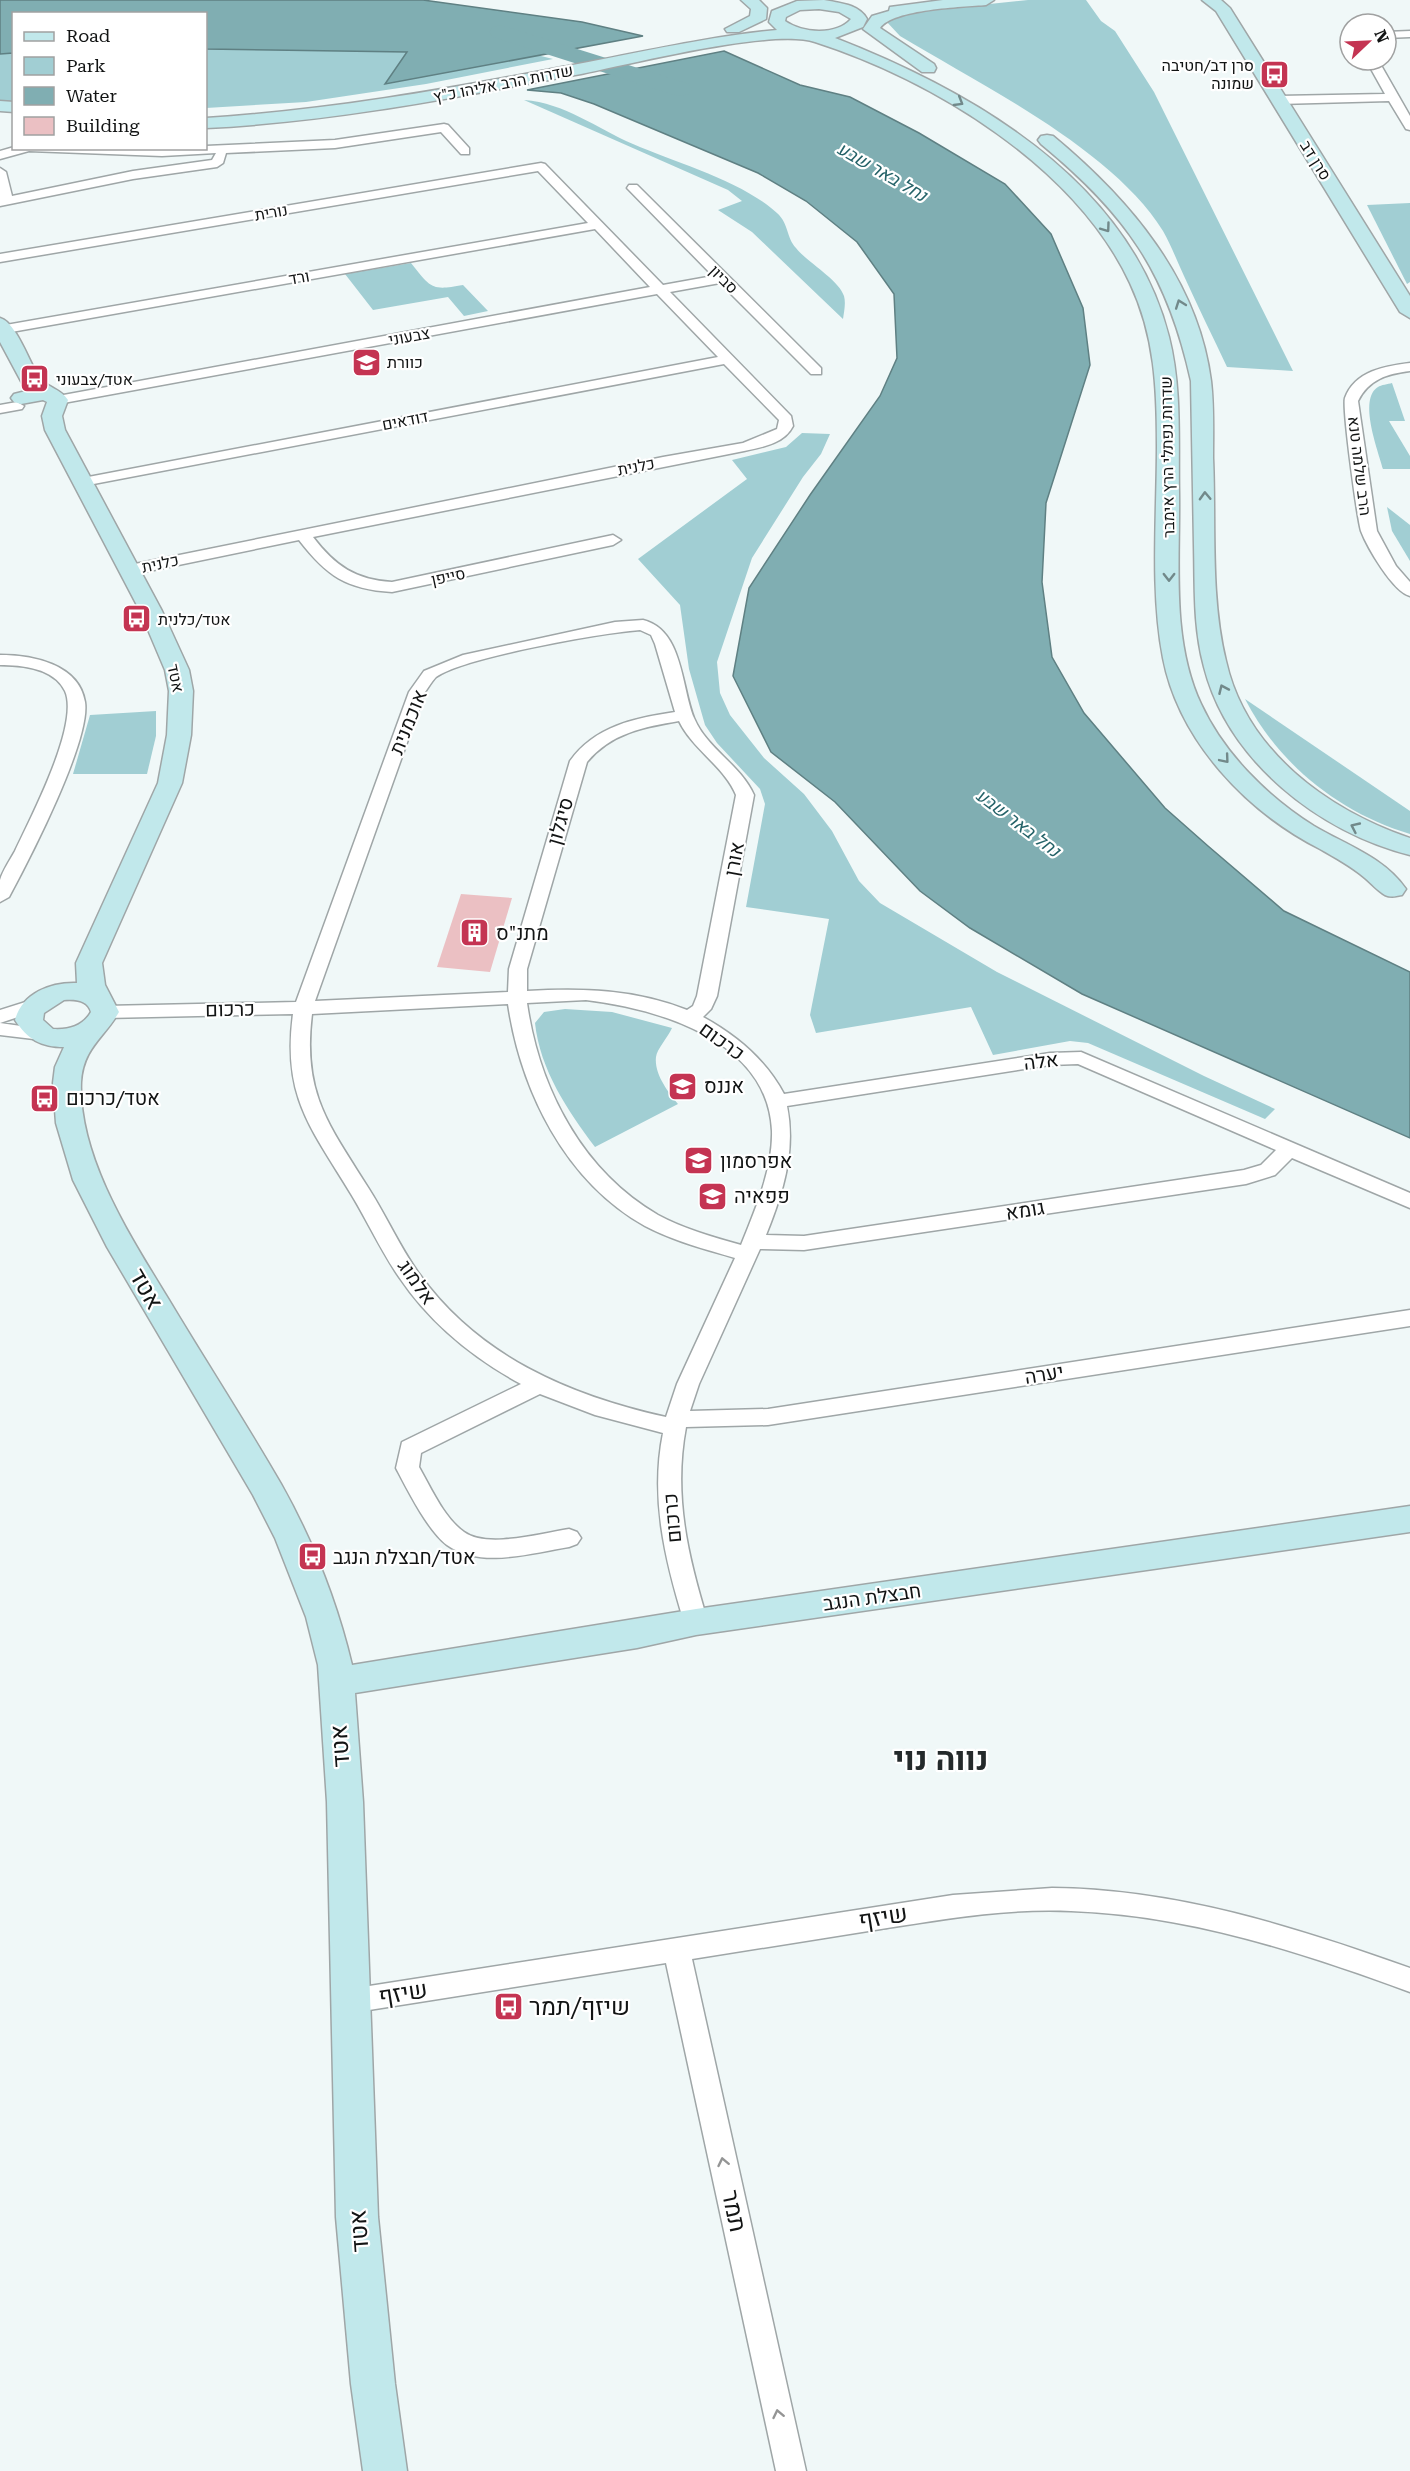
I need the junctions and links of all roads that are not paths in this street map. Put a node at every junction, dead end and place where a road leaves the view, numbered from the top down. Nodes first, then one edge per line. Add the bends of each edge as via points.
1 (749, 0) edge
2 (763, 0) edge
3 (801, 0) edge
4 (986, 0) edge
5 (1218, 2) edge
6 (920, 4) edge
7 (826, 5) junction
8 (779, 14) junction
9 (858, 22) junction
10 (805, 33) junction
11 (723, 35) junction
12 (1379, 72) edge
13 (938, 74) junction
14 (1393, 97) junction
15 (1279, 100) junction
16 (207, 113) edge
17 (207, 123) edge
18 (1410, 126) edge
19 (18, 150) edge
20 (98, 150) edge
21 (220, 150) junction
22 (465, 151) dead end
23 (0, 155) edge
24 (541, 167) joint
25 (0, 172) edge
26 (633, 188) dead end
27 (3, 202) edge
28 (598, 225) junction
29 (0, 258) edge
30 (723, 278) junction
31 (661, 290) junction
32 (1410, 312) edge
33 (1, 328) edge
34 (727, 358) junction
35 (1410, 367) edge
36 (816, 370) dead end
37 (27, 376) junction
38 (55, 400) junction
39 (16, 406) edge
40 (56, 433) junction
41 (83, 482) junction
42 (302, 534) junction
43 (613, 540) dead end
44 (130, 570) junction
45 (1410, 591) edge
46 (0, 660) edge
47 (684, 715) junction
48 (1410, 847) edge
49 (1410, 855) edge
50 (0, 897) edge
51 (1401, 897) edge
52 (100, 935) junction
53 (516, 996) junction
54 (39, 1002) junction
55 (303, 1008) junction
56 (96, 1013) junction
57 (0, 1017) edge
58 (689, 1018) junction
59 (0, 1029) edge
60 (45, 1035) junction
61 (67, 1083) junction
62 (777, 1101) junction
63 (1288, 1150) junction
64 (1410, 1201) edge
65 (749, 1248) junction
66 (1410, 1318) edge
67 (539, 1385) junction
68 (676, 1423) junction
69 (1410, 1520) edge
70 (569, 1538) dead end
71 (696, 1622) junction
72 (336, 1682) junction
73 (677, 1950) junction
74 (1410, 1980) edge
75 (350, 2001) junction
76 (385, 2471) edge
77 (791, 2471) edge

1 - 11 street via 759,8 758,19
2 - 8 street
3 - 7 street
4 - 6 street
5 - 15 street, סרן דב
6 - 7 street
6 - 9 street, שדרות הרב אליהו כ"ץ via 875,13
6 - 13 street via 878,19 871,29
7 - 8 street, שדרות הרב אליהו כ"ץ via 797,6
7 - 9 street, שדרות נפתלי הרץ אימבר via 851,11
8 - 10 street via 781,26
8 - 11 street, שדרות הרב אליהו כ"ץ via 761,25
9 - 10 street, שדרות הרב אליהו כ"ץ via 834,33
9 - 13 street, שדרות נפתלי הרץ אימבר via 861,34 870,40
10 - 11 street, שדרות הרב אליהו כ"ץ
10 -> 51 street, שדרות נפתלי הרץ אימבר via 861,53 934,88 992,123 1062,179 1116,242 1148,300 1163,352 1167,380 1169,614 1172,648 1182,684 1222,757 1252,788 1305,831 1364,864
11 - 16 street, שדרות הרב אליהו כ"ץ via 326,104
11 - 17 street, שדרות הרב אליהו כ"ץ via 473,89 331,112
12 - 14 street
48 -> 13 street, שדרות נפתלי הרץ אימבר via 1334,816 1287,779 1260,750 1220,683 1207,616 1201,381 1188,328 1167,274 1129,217 1068,156 979,94
14 - 15 street
14 - 18 street
15 - 32 street, סרן דב
19 - 23 street
20 - 21 street
21 - 22 street via 335,144 444,128
21 - 27 street via 217,163 133,175
24 - 28 street, כלנית
24 - 29 street, נורית
25 - 27 street
26 - 30 street, סביון
28 - 31 street, כלנית
28 - 33 street, ורד
30 - 31 street, צבעוני
30 - 36 street, סביון
31 - 34 street, כלנית
31 - 38 street, צבעוני
33 - 37 street
34 - 41 street, דודאים
34 - 42 street, כלנית via 782,412 786,426 775,438
35 - 45 street, הרב שלמה טנא via 1367,378 1356,387 1351,401 1369,531 1389,568
37 - 38 street
37 - 39 street via 29,386
38 - 39 street via 45,411
38 - 40 street, אטד via 52,416
39 - 40 street, אטד
40 - 41 street, אטד
41 - 44 street, אטד
42 - 43 street, סייפן via 339,575 360,584 392,587
42 - 44 street, כלנית
44 - 52 street, אטד via 174,662 182,714 170,783
46 - 50 street via 28,661 56,672 73,691 77,715 48,795
47 - 53 street, סיגלון via 636,724 602,737 579,761 518,969
47 - 55 street, אוכמנית via 661,638 643,625 615,627 469,658 430,674 417,692
47 - 58 street, אורן via 695,736 735,776 746,795 707,996 701,1009
49 - 51 street via 1397,861 1389,879
52 - 54 street, אטד via 69,975
52 - 56 street, אטד via 89,963
53 - 55 street, כרכום
53 - 58 street, כרכום via 586,994 622,998
53 - 65 street via 524,1050 542,1098 596,1173 639,1213 664,1227
54 - 56 street via 70,991
54 - 57 street
54 - 60 street, אטד via 29,1020 32,1027
55 - 56 street, כרכום
55 - 67 street, אלמוג via 299,1063 313,1111 421,1292 463,1336 495,1361
56 - 60 street via 70,1037
56 - 61 street, אטד via 73,1058
58 - 62 street, כרכום via 738,1049
59 - 60 street
60 - 61 street, אטד via 60,1058
61 - 72 street, אטד via 70,1123 88,1180 122,1247 292,1538 323,1617
62 - 63 street, אלה via 1050,1059 1081,1058
62 - 65 street, כרכום via 782,1124 780,1159
63 - 64 street
63 - 65 street, גומא via 1268,1170 1246,1177
65 - 68 street, כרכום via 682,1399
66 - 68 street, יערה via 768,1417
67 - 68 street, אלמוג via 599,1410
67 - 70 street via 410,1449 407,1468 454,1538 466,1545 488,1548
68 - 71 street, כרכום via 669,1461 671,1535
69 - 71 street, חבצלת הנגב
71 - 72 street, חבצלת הנגב
72 - 75 street, אטד via 345,1802
73 - 74 street, שיזף via 953,1906 1083,1899 1156,1907 1217,1920 1314,1946
73 - 75 street, שיזף
77 -> 73 street, תמר
75 - 76 street, אטד via 357,2217

